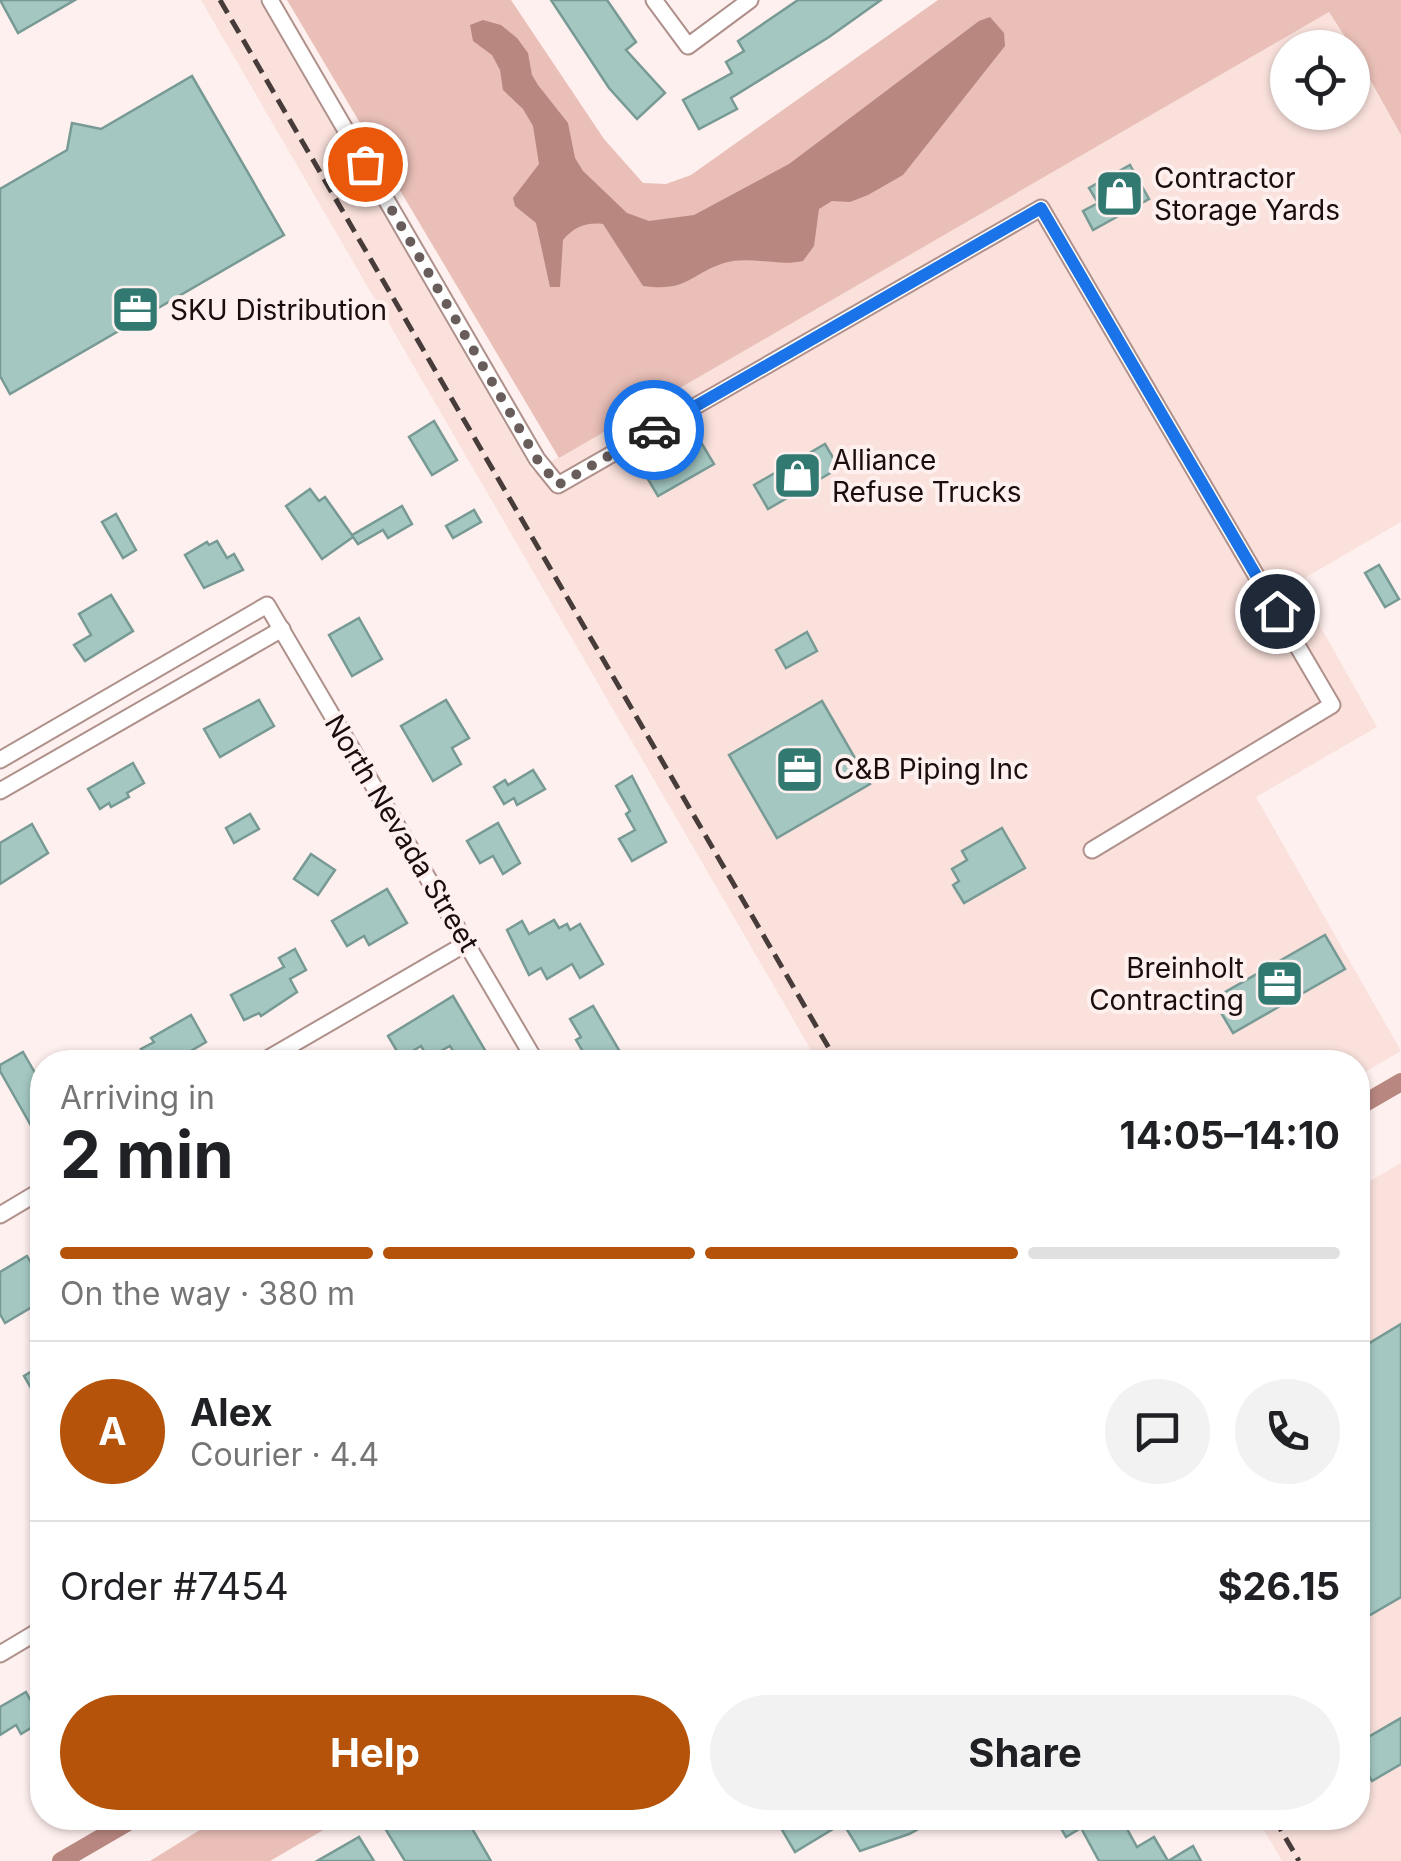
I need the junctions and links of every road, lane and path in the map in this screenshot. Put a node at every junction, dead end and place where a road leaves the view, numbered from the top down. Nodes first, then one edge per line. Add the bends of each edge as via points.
1 (270, 0) edge
2 (654, 0) edge
3 (750, 0) edge
4 (282, 629) junction
5 (0, 760) edge
6 (0, 792) edge
7 (1092, 850) dead end
8 (468, 943) junction
9 (283, 1050) edge
10 (529, 1050) edge
11 (30, 1197) edge
12 (0, 1215) edge
13 (30, 1636) edge
14 (0, 1654) edge

1 - 7 street via 558,485 1041,208 1332,705
2 - 3 street via 688,46
4 - 5 street, North Nevada Street via 267,605
4 - 6 street
4 - 8 street, North Nevada Street
8 - 9 street
8 - 10 street, North Nevada Street
11 - 12 street
13 - 14 street

